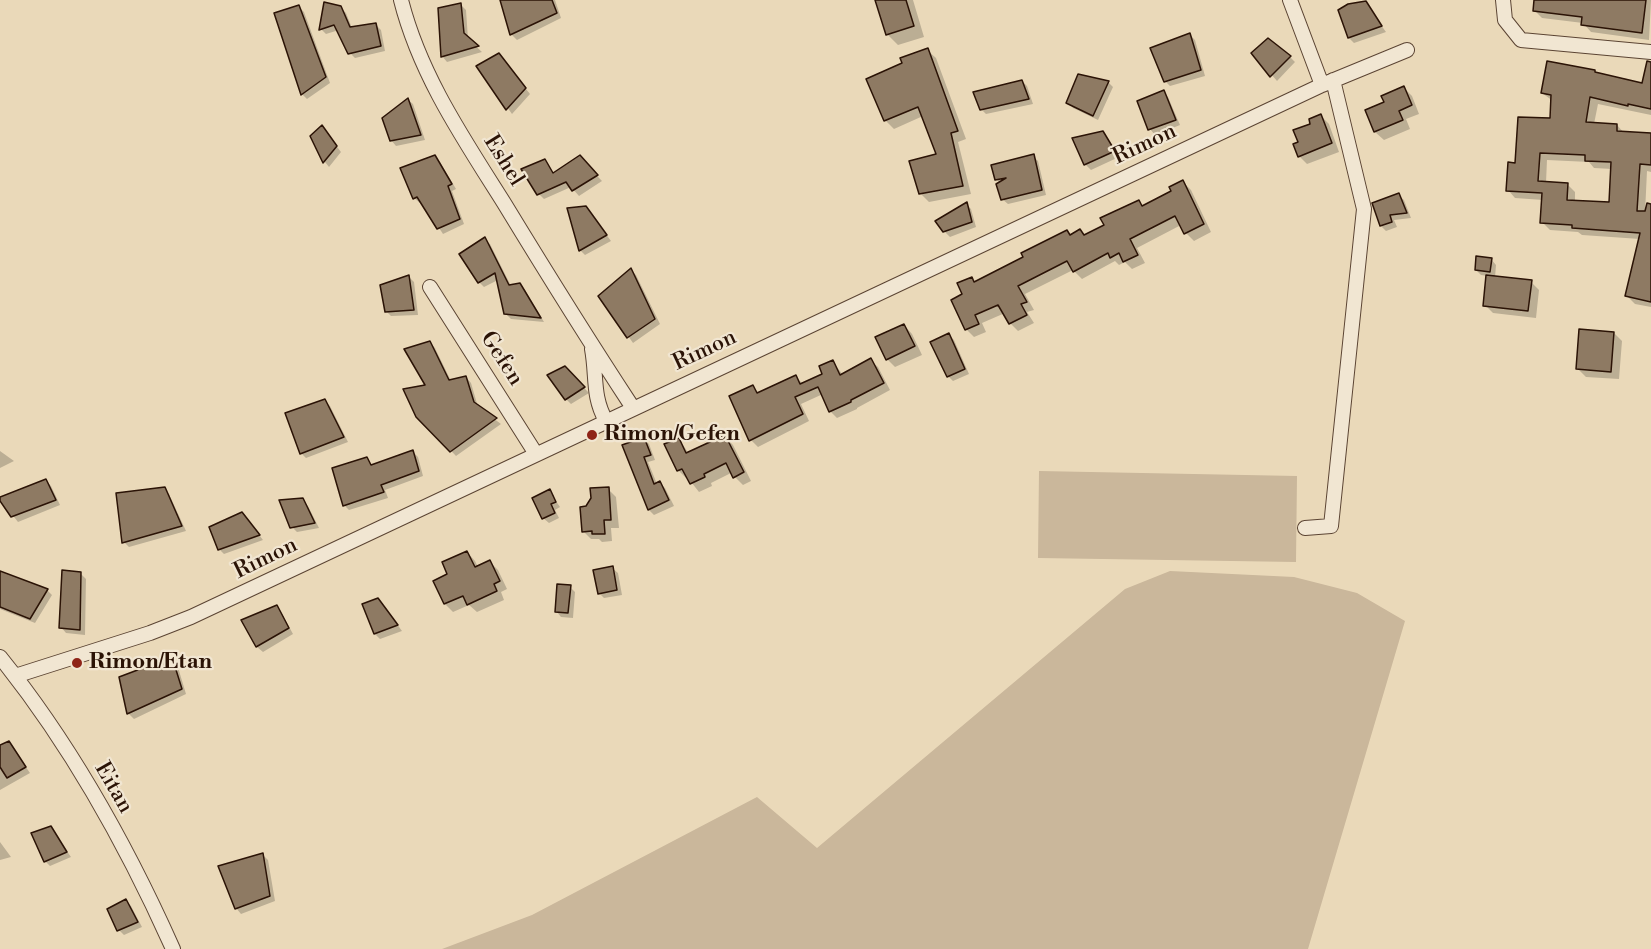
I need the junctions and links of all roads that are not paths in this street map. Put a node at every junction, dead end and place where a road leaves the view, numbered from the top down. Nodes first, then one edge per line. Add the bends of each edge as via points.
1 (401, 0) edge
2 (1290, 0) edge
3 (1503, 0) edge
4 (1407, 50) dead end
5 (1651, 52) edge
6 (1327, 82) junction
7 (430, 287) dead end
8 (586, 336) junction
9 (633, 408) junction
10 (606, 421) junction
11 (536, 454) junction
12 (1305, 528) dead end
13 (0, 657) edge
14 (15, 676) junction
15 (173, 949) edge

1 - 8 street, Eshel via 416,49 440,99
2 - 6 street
3 - 5 street via 1505,20 1521,40
4 - 6 street, Rimon
6 - 9 street, Rimon
6 - 12 street via 1364,209 1330,526
7 - 11 street, Gefen
8 - 9 street, Eshel
8 - 10 street, Eshel via 592,351 596,395
9 - 10 street, Rimon
10 - 11 street, Rimon
11 - 14 street, Rimon via 191,617
13 - 14 street, Eitan
14 - 15 street, Eitan via 45,716 98,802

